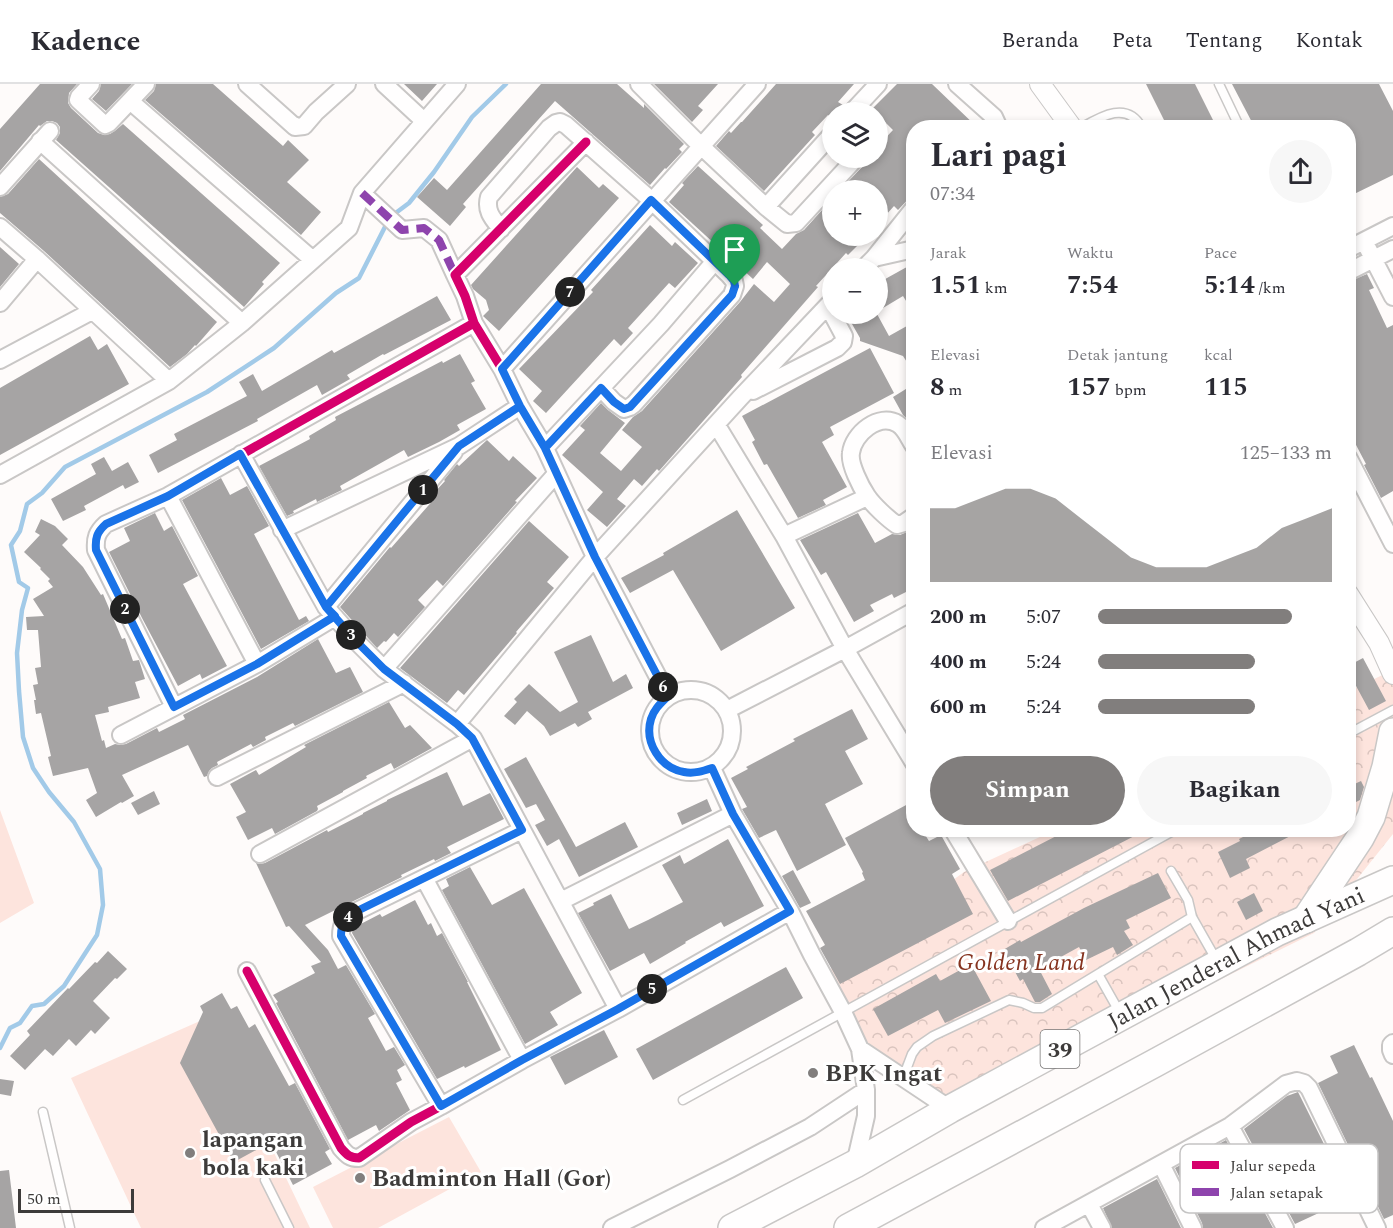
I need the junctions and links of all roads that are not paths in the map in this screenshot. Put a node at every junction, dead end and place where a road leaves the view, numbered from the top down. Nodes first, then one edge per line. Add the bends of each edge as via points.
1 (91, 84) edge
2 (146, 84) edge
3 (247, 84) edge
4 (347, 84) edge
5 (384, 84) edge
6 (457, 84) edge
7 (757, 84) edge
8 (878, 84) edge
9 (957, 84) edge
10 (1040, 84) edge
11 (1219, 84) edge
12 (642, 85) edge
13 (130, 101) junction
14 (863, 102) edge
15 (988, 120) edge
16 (1065, 120) edge
17 (1096, 120) edge
18 (1138, 120) edge
19 (1236, 120) edge
20 (424, 121) junction
21 (586, 142) junction
22 (822, 145) edge
23 (701, 146) junction
24 (847, 168) edge
25 (0, 187) edge
26 (365, 197) junction
27 (651, 200) junction
28 (766, 207) junction
29 (906, 218) edge
30 (1393, 226) edge
31 (0, 227) edge
32 (501, 229) junction
33 (1356, 245) edge
34 (1393, 249) edge
35 (906, 251) edge
36 (873, 258) edge
37 (885, 258) edge
38 (37, 259) junction
39 (313, 260) junction
40 (1372, 260) junction
41 (715, 261) junction
42 (1356, 268) edge
43 (455, 275) junction
44 (1393, 297) edge
45 (0, 303) edge
46 (92, 311) junction
47 (822, 312) edge
48 (242, 323) junction
49 (474, 324) junction
50 (839, 324) edge
51 (0, 360) edge
52 (502, 369) junction
53 (168, 381) junction
54 (601, 388) junction
55 (740, 398) junction
56 (520, 406) junction
57 (716, 424) junction
58 (906, 432) edge
59 (459, 446) junction
60 (545, 448) junction
61 (240, 454) junction
62 (1356, 468) edge
63 (556, 474) junction
64 (0, 475) edge
65 (168, 496) junction
66 (867, 497) junction
67 (1386, 509) edge
68 (906, 522) edge
69 (282, 530) junction
70 (784, 536) junction
71 (1393, 544) edge
72 (595, 557) junction
73 (1356, 607) edge
74 (330, 612) junction
75 (906, 615) edge
76 (845, 649) junction
77 (257, 664) junction
78 (384, 669) junction
79 (1393, 674) edge
80 (404, 683) junction
81 (668, 696) junction
82 (174, 707) junction
83 (727, 710) junction
84 (1393, 710) edge
85 (457, 724) junction
86 (1356, 730) edge
87 (1393, 732) edge
88 (121, 735) dead end
89 (472, 738) junction
90 (906, 750) edge
91 (712, 768) junction
92 (217, 777) dead end
93 (733, 814) junction
94 (522, 830) junction
95 (957, 837) edge
96 (1162, 837) edge
97 (260, 854) dead end
98 (1171, 871) dead end
99 (424, 878) junction
100 (1393, 880) edge
101 (561, 901) junction
102 (790, 911) junction
103 (1192, 917) junction
104 (1305, 920) junction
105 (1008, 921) junction
106 (1393, 931) edge
107 (1393, 947) edge
108 (1358, 952) junction
109 (1219, 964) junction
110 (247, 971) dead end
111 (1098, 974) junction
112 (618, 1009) junction
113 (843, 1012) junction
114 (1122, 1016) junction
115 (1393, 1043) edge
116 (860, 1049) junction
117 (1393, 1055) edge
118 (522, 1060) junction
119 (903, 1078) junction
120 (866, 1090) junction
121 (683, 1100) dead end
122 (441, 1106) junction
123 (951, 1109) junction
124 (44, 1112) dead end
125 (1230, 1126) junction
126 (1197, 1144) edge
127 (1240, 1144) edge
128 (1336, 1144) edge
129 (1180, 1154) edge
130 (855, 1164) junction
131 (1161, 1164) junction
132 (265, 1180) dead end
133 (1180, 1202) edge
134 (1089, 1204) junction
135 (1186, 1213) edge
136 (1277, 1213) edge
137 (1370, 1213) edge
138 (70, 1228) edge
139 (289, 1228) edge
140 (612, 1228) edge
141 (732, 1228) edge
142 (848, 1228) edge
143 (1044, 1228) edge
144 (1102, 1228) edge
145 (1193, 1228) edge
146 (1285, 1228) edge
147 (1377, 1228) edge

1 - 13 street via 78,100 105,125
2 - 13 street
3 - 4 street via 295,127 304,126
5 - 20 street
6 - 20 street
7 - 23 street
8 - 14 street
9 - 15 street
10 - 16 street
11 - 19 lane
12 - 23 street
13 - 39 street
17 - 18 lane via 1116,112
20 - 26 street
21 - 27 street
21 - 32 street
21 - 32 street via 566,124 560,122 549,128 489,197 489,212
22 - 28 street
23 - 27 street
23 - 28 street
24 - 28 street via 796,223 787,224
25 - 48 street via 45,136
26 - 39 street via 349,228
26 - 43 street via 402,230 424,228 439,240
27 - 41 street
27 - 52 street
29 - 36 street
30 - 33 street
31 - 38 street
32 - 43 street
33 - 40 street
34 - 40 street
35 - 37 street
38 - 45 street
38 - 46 street
39 - 48 street
40 - 42 street
40 - 44 street
41 - 54 street
41 - 54 street via 734,281 732,295 630,407 624,409
43 - 49 street
46 - 51 street
46 - 53 street
47 - 55 street
48 - 53 street
49 - 52 street
49 - 61 street
50 - 55 street via 844,336 837,348
52 - 56 street
53 - 64 street
54 - 60 street
55 - 57 street
56 - 59 street
56 - 60 street
57 - 70 street
57 - 72 street
58 - 66 street via 889,419 882,420 862,431 853,443 850,461
59 - 69 street
59 - 74 street
60 - 63 street
61 - 65 street
61 - 69 street
62 - 67 street
63 - 72 street
63 - 78 street
65 - 77 street
65 - 82 street via 106,524 95,539 96,550
66 - 68 street via 897,525
66 - 70 street
67 - 71 street
69 - 74 street
70 - 76 street
72 - 81 street
72 - 85 street
73 - 79 street
74 - 77 street
74 - 78 street
75 - 76 street
76 - 83 street
76 - 90 street
77 - 82 street
78 - 80 street
80 - 85 street
80 - 92 street
81 - 83 street via 693,689 706,692
81 - 91 street via 651,719 649,732 656,753 671,768 684,772
82 - 88 street
83 - 91 street via 732,722 730,748
84 - 86 lane
85 - 89 street
87 - 104 highway via 1371,817
89 - 94 street
89 - 97 street
91 - 93 street
93 - 101 street
93 - 102 street
94 - 99 street
94 - 101 street
95 - 105 street
96 - 105 lane
98 - 103 lane via 1188,900
99 - 118 street
99 - 122 street via 353,913 341,926 341,936
100 - 104 highway, Jalan Jenderal Ahmad Yani / 39
101 - 112 street
102 - 112 street
102 - 113 street
103 - 109 lane
103 - 111 lane
104 - 109 highway, Jalan Jenderal Ahmad Yani / 39
105 - 113 lane
106 - 108 highway, Jalan Jenderal Ahmad Yani / 39
107 - 108 highway
108 - 142 highway, Jalan Jenderal Ahmad Yani / 39
109 - 114 highway, Jalan Jenderal Ahmad Yani / 39
110 - 122 street via 348,1156 359,1158
111 - 114 lane
111 - 119 lane via 1042,1008 1009,1000 933,1036 917,1047
112 - 118 street
113 - 116 street
113 - 121 lane
114 - 123 highway, Jalan Jenderal Ahmad Yani / 39
115 - 117 street
116 - 119 street
116 - 120 street
118 - 122 street
119 - 123 street
120 - 130 street via 866,1116
120 - 140 street via 810,1126
123 - 130 highway, Jalan Jenderal Ahmad Yani / 39
124 - 138 lane
125 - 126 street
125 - 127 street
125 - 128 street via 1286,1084 1297,1081 1309,1088
129 - 131 street
130 - 141 highway, Jalan Jenderal Ahmad Yani / 39
131 - 133 street
131 - 134 street
132 - 139 lane
134 - 143 street
134 - 144 street
135 - 145 street
136 - 146 street
137 - 147 street

